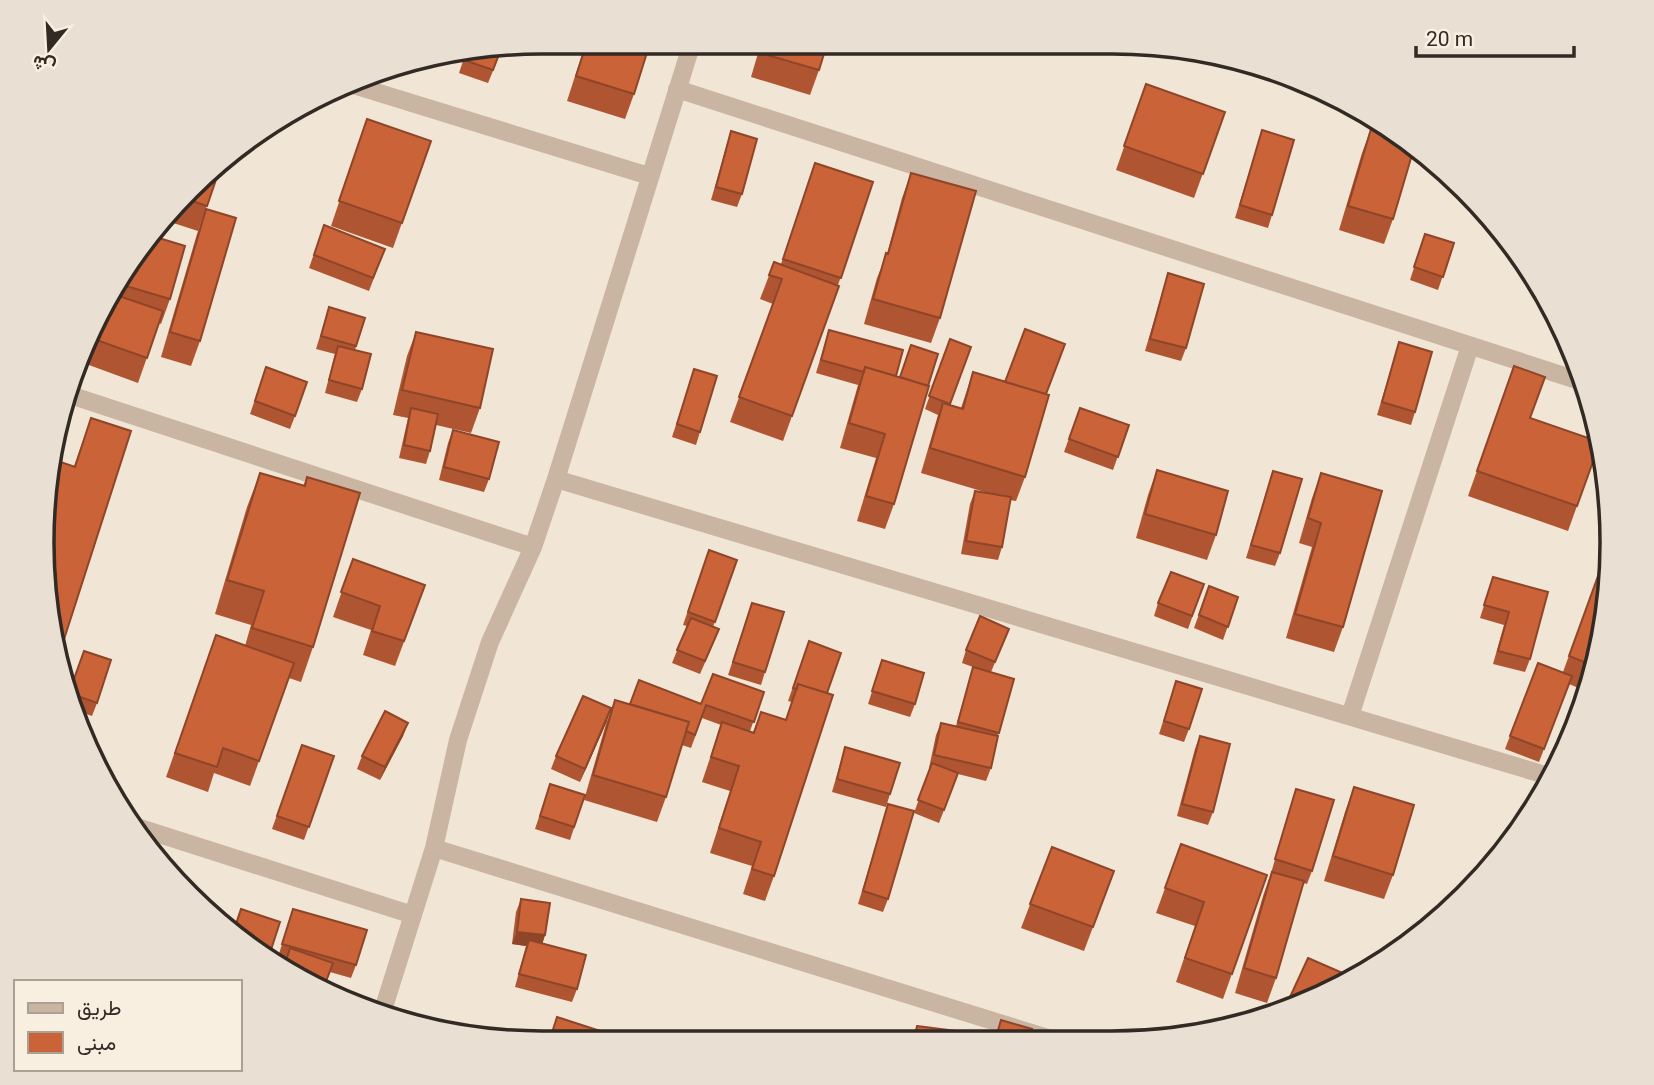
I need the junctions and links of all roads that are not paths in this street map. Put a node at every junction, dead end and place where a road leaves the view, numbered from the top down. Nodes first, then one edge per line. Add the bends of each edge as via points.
1 (688, 54) edge
2 (364, 88) edge
3 (677, 89) junction
4 (649, 176) junction
5 (1470, 346) junction
6 (1571, 378) edge
7 (77, 397) edge
8 (556, 479) junction
9 (533, 547) junction
10 (1350, 716) junction
11 (1541, 773) edge
12 (149, 831) edge
13 (433, 848) junction
14 (413, 915) junction
15 (385, 1005) edge
16 (1025, 1031) edge

1 - 3 street
2 - 4 street
3 - 4 street
3 - 5 street
4 - 8 street
5 - 6 street
5 - 10 street
7 - 9 street
8 - 9 street
8 - 10 street
9 - 13 street via 490,642 458,740
10 - 11 street
12 - 14 street
13 - 14 street
13 - 16 street
14 - 15 street

